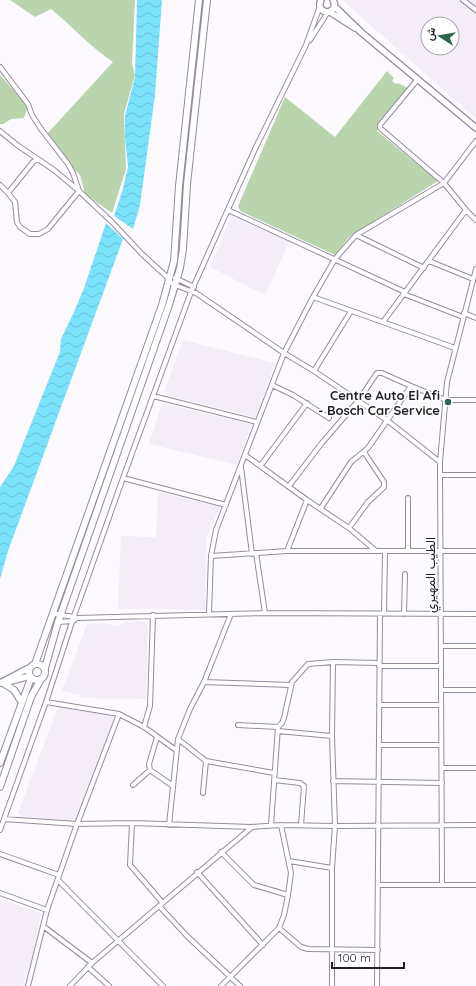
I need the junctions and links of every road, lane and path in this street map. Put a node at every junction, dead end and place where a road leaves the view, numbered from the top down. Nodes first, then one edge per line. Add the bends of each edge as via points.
1 (199, 0) edge
2 (207, 0) edge
3 (464, 0) edge
4 (334, 2) edge
5 (319, 3) edge
6 (476, 10) edge
7 (329, 12) junction
8 (362, 32) junction
9 (306, 45) junction
10 (0, 67) edge
11 (418, 79) junction
12 (476, 128) edge
13 (0, 131) edge
14 (476, 141) edge
15 (38, 159) junction
16 (444, 182) junction
17 (0, 185) edge
18 (79, 191) junction
19 (8, 193) junction
20 (228, 210) junction
21 (466, 210) junction
22 (476, 220) edge
23 (356, 235) junction
24 (335, 259) junction
25 (429, 261) junction
26 (424, 268) junction
27 (476, 269) edge
28 (171, 280) junction
29 (473, 280) junction
30 (193, 286) junction
31 (191, 292) junction
32 (196, 293) junction
33 (405, 293) junction
34 (313, 297) junction
35 (351, 310) junction
36 (463, 315) junction
37 (476, 318) edge
38 (383, 322) junction
39 (455, 348) junction
40 (284, 353) junction
41 (314, 371) junction
42 (272, 385) junction
43 (411, 386) junction
44 (153, 396) junction
45 (446, 400) junction
46 (476, 400) edge
47 (358, 401) junction
48 (307, 403) junction
49 (329, 418) dead end
50 (388, 421) junction
51 (257, 422) junction
52 (364, 452) junction
53 (245, 455) junction
54 (440, 462) junction
55 (241, 465) junction
56 (261, 465) junction
57 (440, 475) junction
58 (476, 475) edge
59 (123, 478) junction
60 (289, 486) junction
61 (408, 498) dead end
62 (307, 500) junction
63 (226, 505) junction
64 (321, 508) junction
65 (349, 528) junction
66 (287, 551) junction
67 (376, 551) junction
68 (385, 551) junction
69 (476, 551) edge
70 (408, 552) junction
71 (440, 552) junction
72 (254, 554) junction
73 (211, 556) junction
74 (405, 574) dead end
75 (53, 613) junction
76 (209, 613) junction
77 (264, 613) junction
78 (230, 614) junction
79 (382, 614) junction
80 (404, 614) junction
81 (441, 614) junction
82 (476, 614) edge
83 (153, 615) junction
84 (61, 616) junction
85 (76, 617) junction
86 (51, 620) junction
87 (73, 621) junction
88 (58, 622) junction
89 (441, 646) junction
90 (476, 646) edge
91 (333, 662) junction
92 (33, 665) junction
93 (379, 665) junction
94 (441, 666) junction
95 (45, 668) junction
96 (30, 677) junction
97 (41, 679) junction
98 (204, 682) junction
99 (1, 683) edge
100 (290, 685) junction
101 (441, 690) junction
102 (476, 690) edge
103 (21, 701) junction
104 (46, 702) junction
105 (379, 705) junction
106 (441, 705) junction
107 (119, 714) junction
108 (238, 725) dead end
109 (144, 727) junction
110 (278, 729) junction
111 (332, 736) junction
112 (157, 737) junction
113 (178, 739) junction
114 (379, 744) junction
115 (442, 745) junction
116 (176, 750) junction
117 (206, 761) junction
118 (0, 763) edge
119 (442, 768) junction
120 (476, 768) edge
121 (150, 770) junction
122 (274, 773) junction
123 (274, 780) junction
124 (333, 781) junction
125 (379, 783) junction
126 (442, 783) junction
127 (133, 785) dead end
128 (173, 786) junction
129 (0, 787) edge
130 (203, 792) dead end
131 (4, 819) junction
132 (132, 823) junction
133 (77, 824) junction
134 (169, 825) junction
135 (271, 825) junction
136 (281, 825) junction
137 (301, 825) junction
138 (378, 825) junction
139 (442, 825) junction
140 (476, 825) edge
141 (335, 826) junction
142 (252, 827) junction
143 (0, 830) edge
144 (221, 852) junction
145 (0, 854) edge
146 (289, 861) junction
147 (332, 868) junction
148 (197, 872) junction
149 (58, 878) junction
150 (378, 885) junction
151 (442, 885) junction
152 (476, 885) edge
153 (0, 893) edge
154 (288, 895) junction
155 (160, 904) junction
156 (47, 910) junction
157 (43, 926) junction
158 (279, 928) junction
159 (118, 940) junction
160 (263, 945) junction
161 (333, 950) junction
162 (378, 950) junction
163 (92, 963) junction
164 (88, 967) junction
165 (229, 977) junction
166 (28, 986) edge
167 (70, 986) edge
168 (109, 986) edge
169 (162, 986) edge
170 (221, 986) edge
171 (240, 986) edge
172 (332, 986) edge
173 (377, 986) edge

1 - 28 main road
2 - 28 main road via 187,184 183,249
3 - 6 street
4 - 7 main road
4 - 8 main road
5 - 7 main road via 323,11
5 - 9 street
7 - 8 main road
7 - 9 street
8 - 11 main road
9 - 20 street
10 - 18 street via 28,104 41,129 68,164
11 - 12 main road
11 - 16 street via 380,128
13 - 15 street
14 - 16 street
15 - 18 street
15 - 19 street
16 - 21 street
16 - 23 street
17 - 19 street
18 - 19 street via 48,229 39,234 30,234 20,228 15,202
18 - 28 street
20 - 24 street
20 - 30 street
21 - 22 street
21 - 25 street
23 - 24 street
23 - 26 street
24 - 33 street
24 - 34 street
25 - 26 street
25 - 29 street
26 - 33 street
27 - 29 street, الطيب المهيري
28 - 30 street
28 - 31 street
28 - 75 main road
28 - 84 main road
29 - 36 street, الطيب المهيري
30 - 31 street
30 - 32 street
31 - 32 street
31 - 44 street
32 - 40 street
33 - 36 street
33 - 38 street
34 - 35 street
34 - 40 street
35 - 38 street
35 - 41 street
36 - 37 street
36 - 39 street, الطيب المهيري
38 - 39 street
39 - 45 street, الطيب المهيري via 447,382
40 - 41 street
40 - 42 street
41 - 47 street
42 - 48 street
42 - 51 street
43 - 45 street
43 - 47 street via 378,373
43 - 50 street
44 - 51 street
44 - 59 street
45 - 46 street
45 - 54 street, الطيب المهيري
47 - 50 street
47 - 60 street
48 - 49 street
48 - 56 street
50 - 52 street
50 - 54 street
51 - 53 street
52 - 64 street via 351,462
52 - 65 street via 384,482 384,487 368,502
53 - 55 street
53 - 56 street
54 - 57 street, الطيب المهيري
55 - 63 street
55 - 72 street
56 - 60 street
57 - 58 street
57 - 71 street, الطيب المهيري
59 - 63 street
59 - 85 street
60 - 62 street
61 - 70 street
62 - 64 street
62 - 66 street
63 - 73 street via 214,538
64 - 65 street
65 - 67 street
66 - 67 street
66 - 72 street
67 - 68 street
68 - 70 street
68 - 79 street
69 - 71 street
70 - 71 street
71 - 81 street, الطيب المهيري
72 - 73 street
72 - 77 street
73 - 76 street
74 - 80 street
75 - 84 street
75 - 86 main road
76 - 78 street
76 - 83 street
77 - 78 street
77 - 79 street
78 - 98 street
79 - 80 street
79 - 93 street
80 - 81 street
81 - 82 street
81 - 89 street, الطيب المهيري
83 - 85 street
83 - 109 street via 150,706
84 - 85 street
84 - 88 main road
85 - 87 street
86 - 88 street
86 - 92 main road
87 - 88 street
87 - 104 street
88 - 95 main road
89 - 90 street
89 - 94 street, الطيب المهيري
91 - 93 street
91 - 100 street via 308,664
91 - 111 street
92 - 95 main road via 40,664
92 - 96 main road
92 - 99 main road
93 - 94 street
93 - 105 street
94 - 101 street, الطيب المهيري
95 - 97 main road via 46,674
96 - 97 main road via 35,680
96 - 99 main road
96 - 103 main road
97 - 129 main road via 31,697
98 - 100 street
98 - 113 street
99 - 103 main road via 14,690
100 - 110 street via 284,718
101 - 102 street
101 - 106 street, الطيب المهيري
103 - 118 main road
104 - 107 street
104 - 131 street
105 - 106 street
105 - 114 street
106 - 115 street, الطيب المهيري
107 - 109 street
107 - 133 street
108 - 110 street
109 - 112 street
110 - 111 street
110 - 122 street
111 - 124 street
112 - 116 street
112 - 121 street via 149,764
113 - 116 street
113 - 117 street
114 - 115 street
114 - 125 street
115 - 119 street, الطيب المهيري
116 - 128 street
117 - 122 street
117 - 130 street
119 - 120 street
119 - 126 street, الطيب المهيري
121 - 127 street
121 - 128 street
122 - 123 street
123 - 135 street
123 - 137 street via 300,783 304,786
124 - 125 street
124 - 141 street
125 - 126 street
125 - 138 street
126 - 139 street, الطيب المهيري
128 - 134 street
131 - 133 street
131 - 143 street
132 - 133 street
132 - 134 street
132 - 155 street via 130,865
133 - 149 street
134 - 142 street
135 - 136 street
135 - 142 street
136 - 137 street
136 - 146 street
137 - 141 street
138 - 139 street
138 - 141 street
138 - 150 street
139 - 140 street
139 - 151 street, الطيب المهيري
141 - 147 street
142 - 144 street
144 - 148 street
144 - 154 street via 254,885
145 - 149 street
146 - 147 street
146 - 154 street via 291,873
147 - 161 street
148 - 155 street
148 - 160 street
149 - 156 street
149 - 159 street
150 - 151 street
150 - 162 street
151 - 152 street
153 - 156 street
154 - 158 street
155 - 159 street
155 - 165 street via 188,937
156 - 157 street
157 - 163 street
157 - 166 street
158 - 160 street
158 - 161 street via 304,948
159 - 163 street
159 - 169 street
160 - 165 street
161 - 162 street
161 - 172 street
162 - 173 street
163 - 164 street
164 - 167 street
164 - 168 street
165 - 170 street
165 - 171 street

